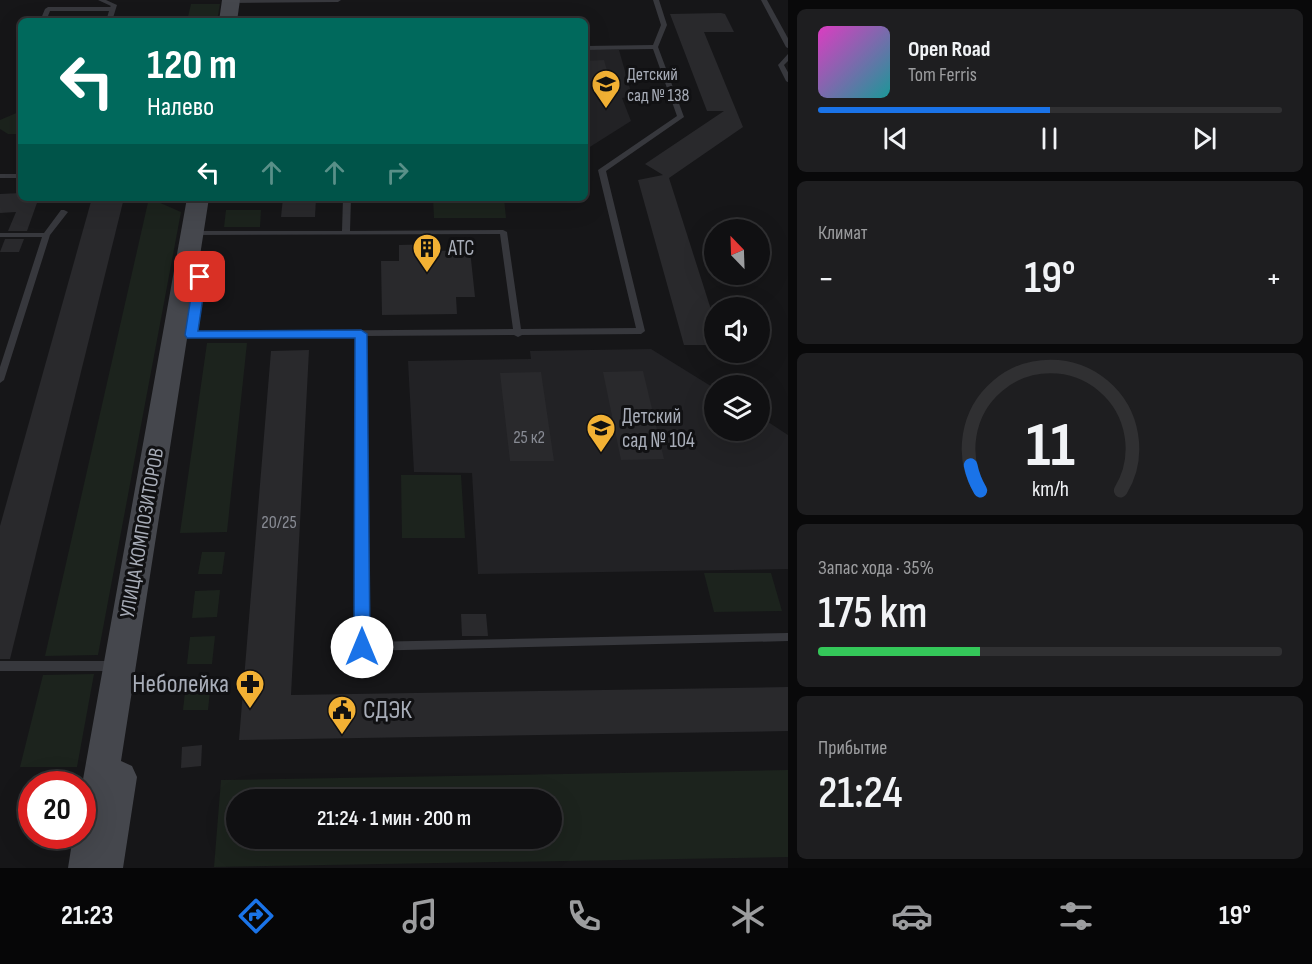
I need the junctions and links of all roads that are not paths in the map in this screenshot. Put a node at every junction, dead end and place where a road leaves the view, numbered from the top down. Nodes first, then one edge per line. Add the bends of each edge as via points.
1 (101, 0) edge
2 (237, 0) edge
3 (338, 0) edge
4 (656, 0) edge
5 (764, 0) edge
6 (112, 9) junction
7 (44, 18) edge
8 (110, 18) edge
9 (229, 18) edge
10 (240, 18) edge
11 (788, 45) edge
12 (655, 47) junction
13 (588, 48) edge
14 (788, 56) edge
15 (788, 79) edge
16 (0, 176) edge
17 (18, 176) edge
18 (198, 201) edge
19 (211, 201) edge
20 (348, 201) edge
21 (64, 212) dead end
22 (200, 232) junction
23 (346, 233) junction
24 (0, 235) edge
25 (46, 235) junction
26 (361, 334) junction
27 (518, 334) junction
28 (183, 335) junction
29 (0, 380) edge
30 (788, 637) edge
31 (0, 666) edge
32 (120, 666) junction
33 (86, 868) edge
34 (105, 868) edge

1 - 6 lane via 114,5
2 - 3 lane
2 - 9 street
2 - 10 street
4 - 12 lane via 664,26
5 - 11 lane
6 - 7 lane via 48,9
6 - 8 lane
12 - 13 lane
12 - 27 lane via 681,117 602,170 641,331
14 - 15 lane via 781,65
16 - 17 lane
18 - 22 street, УЛИЦА КОМПОЗИТОРОВ
19 - 22 street, УЛИЦА КОМПОЗИТОРОВ
20 - 23 lane
21 - 25 lane
22 - 23 lane
22 - 28 street, УЛИЦА КОМПОЗИТОРОВ
23 - 27 lane via 503,232
24 - 25 lane
25 - 29 lane
26 - 27 lane
26 - 28 lane
26 - 30 lane via 362,647
28 - 32 street, УЛИЦА КОМПОЗИТОРОВ
28 - 34 street, УЛИЦА КОМПОЗИТОРОВ
31 - 32 lane
32 - 33 street, УЛИЦА КОМПОЗИТОРОВ

